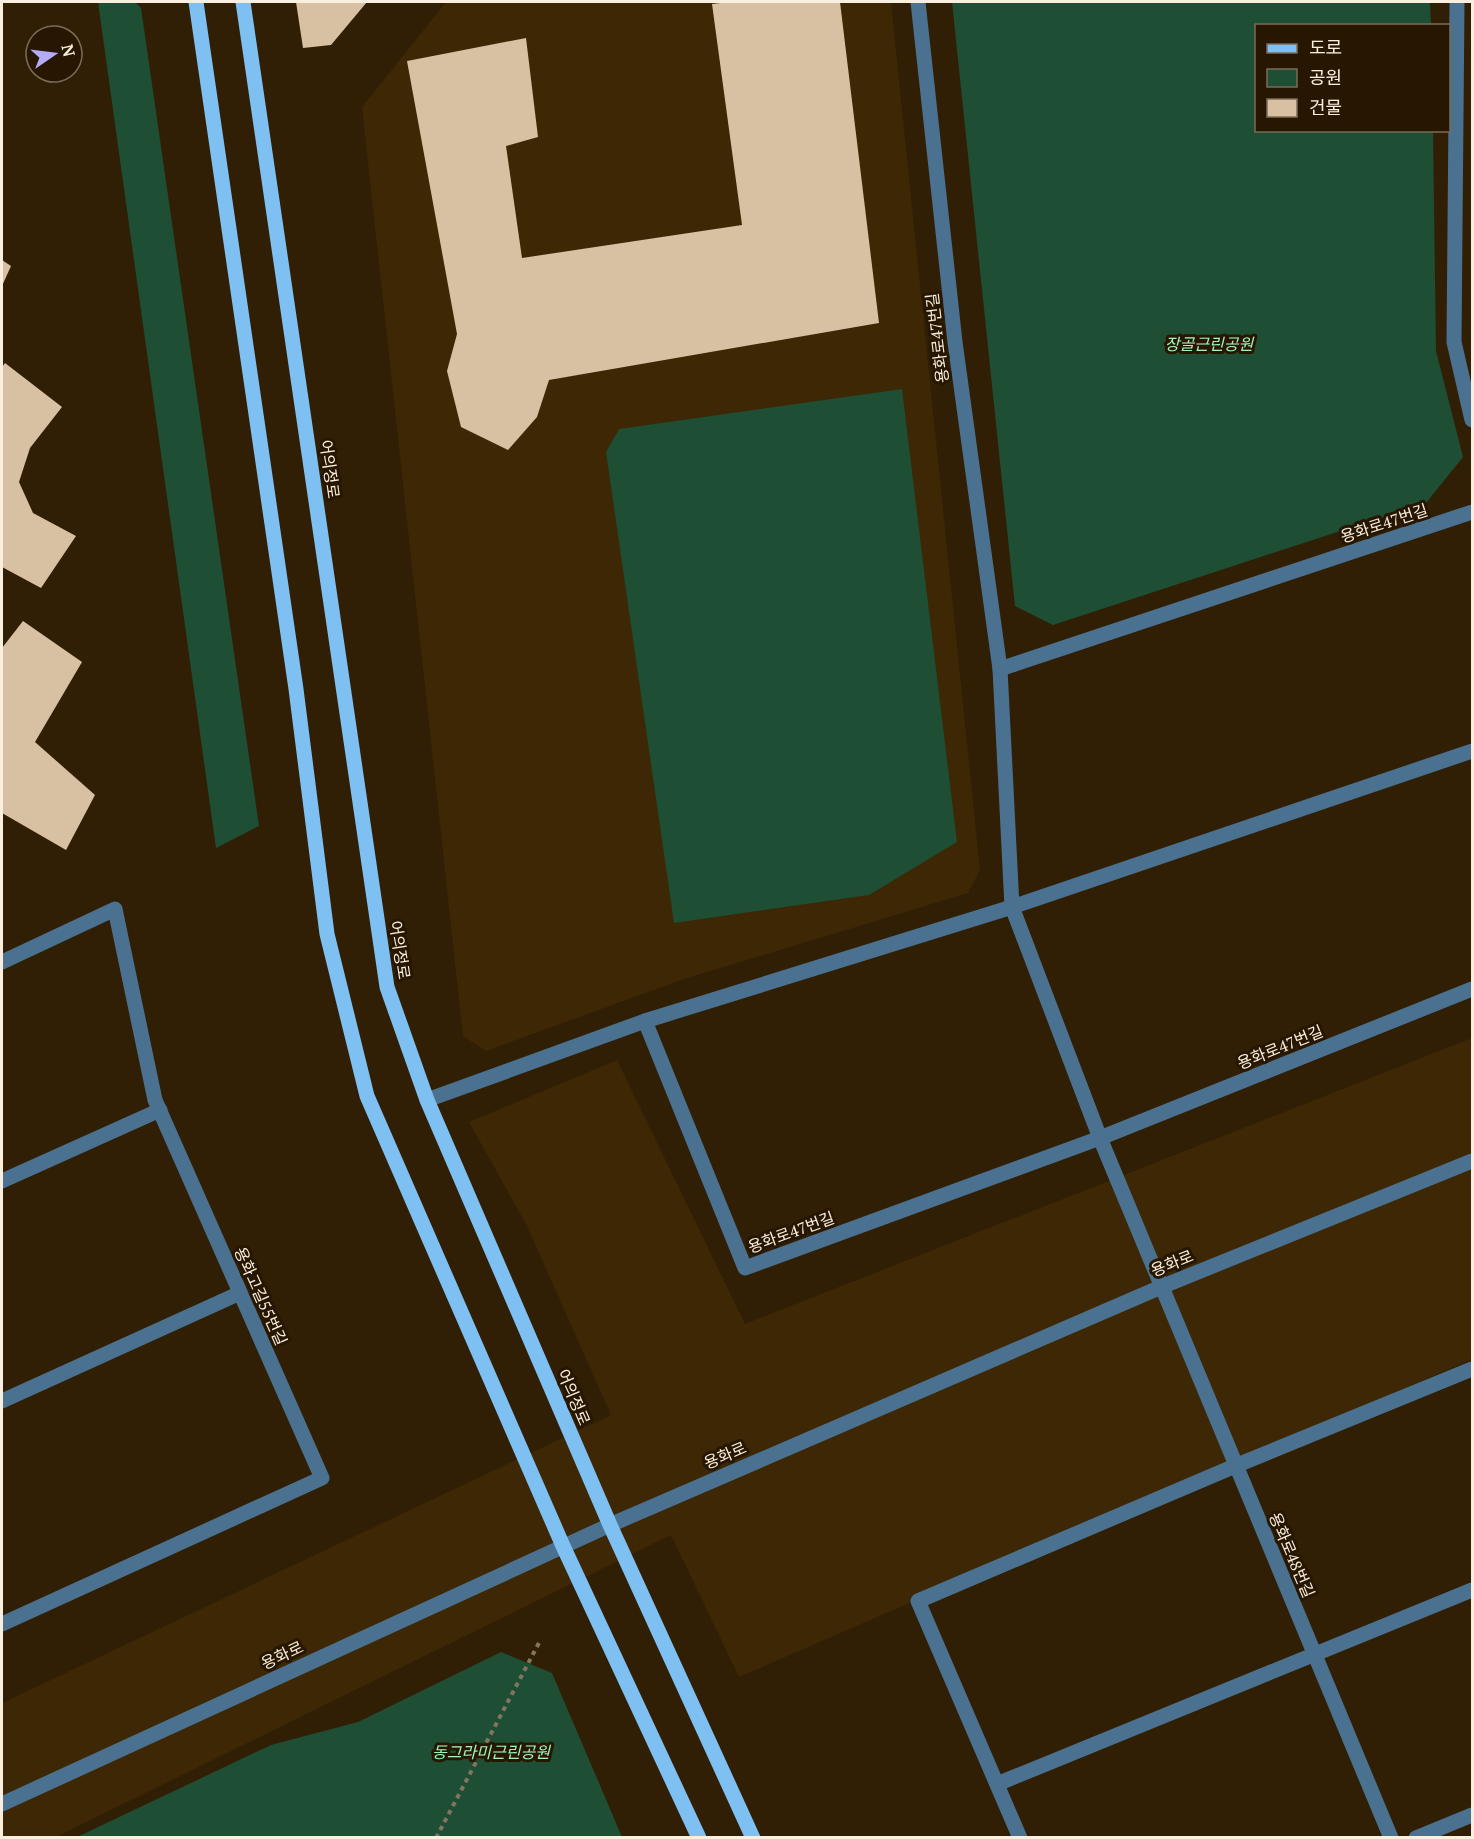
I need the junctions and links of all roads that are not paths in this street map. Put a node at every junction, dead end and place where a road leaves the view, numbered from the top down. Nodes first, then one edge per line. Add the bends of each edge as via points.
1 (196, 2) edge
2 (243, 2) edge
3 (918, 2) edge
4 (1457, 2) edge
5 (1473, 420) edge
6 (1473, 512) edge
7 (1000, 669) junction
8 (1473, 750) edge
9 (1012, 907) junction
10 (2, 962) edge
11 (1473, 989) edge
12 (645, 1021) junction
13 (426, 1100) junction
14 (160, 1110) junction
15 (1100, 1138) junction
16 (1473, 1161) edge
17 (2, 1181) edge
18 (1161, 1287) junction
19 (240, 1293) junction
20 (1473, 1369) edge
21 (2, 1401) edge
22 (1235, 1466) junction
23 (610, 1525) junction
24 (563, 1546) junction
25 (1473, 1590) edge
26 (2, 1624) edge
27 (1315, 1656) junction
28 (997, 1784) junction
29 (2, 1804) edge
30 (1473, 1815) edge
31 (699, 1838) edge
32 (753, 1838) edge
33 (1020, 1838) edge
34 (1391, 1838) edge
35 (1416, 1838) edge

1 - 24 main road via 296,689 327,934 367,1096
2 - 13 main road, 어의정로 via 387,987
3 - 7 street, 용화로47번길 via 955,342
4 - 5 street via 1454,342
6 - 7 street, 용화로47번길
7 - 9 street, 용화로47번길
8 - 9 street
9 - 12 street
9 - 15 street, 용화로47번길
10 - 14 street, 용화고길55번길 via 116,909
11 - 15 street, 용화로47번길
12 - 13 street
12 - 15 street, 용화로47번길 via 745,1268
13 - 23 main road, 어의정로
14 - 17 street
14 - 19 street, 용화고길55번길
15 - 18 street, 용화로47번길
16 - 18 street, 용화로
18 - 22 street, 용화로48번길
18 - 23 street, 용화로
19 - 21 street
19 - 26 street, 용화고길55번길 via 322,1478
20 - 22 street
22 - 27 street, 용화로48번길
22 - 28 street via 918,1601
23 - 24 street, 용화로
23 - 32 main road, 어의정로
24 - 29 street, 용화로
24 - 31 main road
25 - 27 street
27 - 28 street
27 - 34 street, 용화로48번길
28 - 33 street
30 - 35 street

